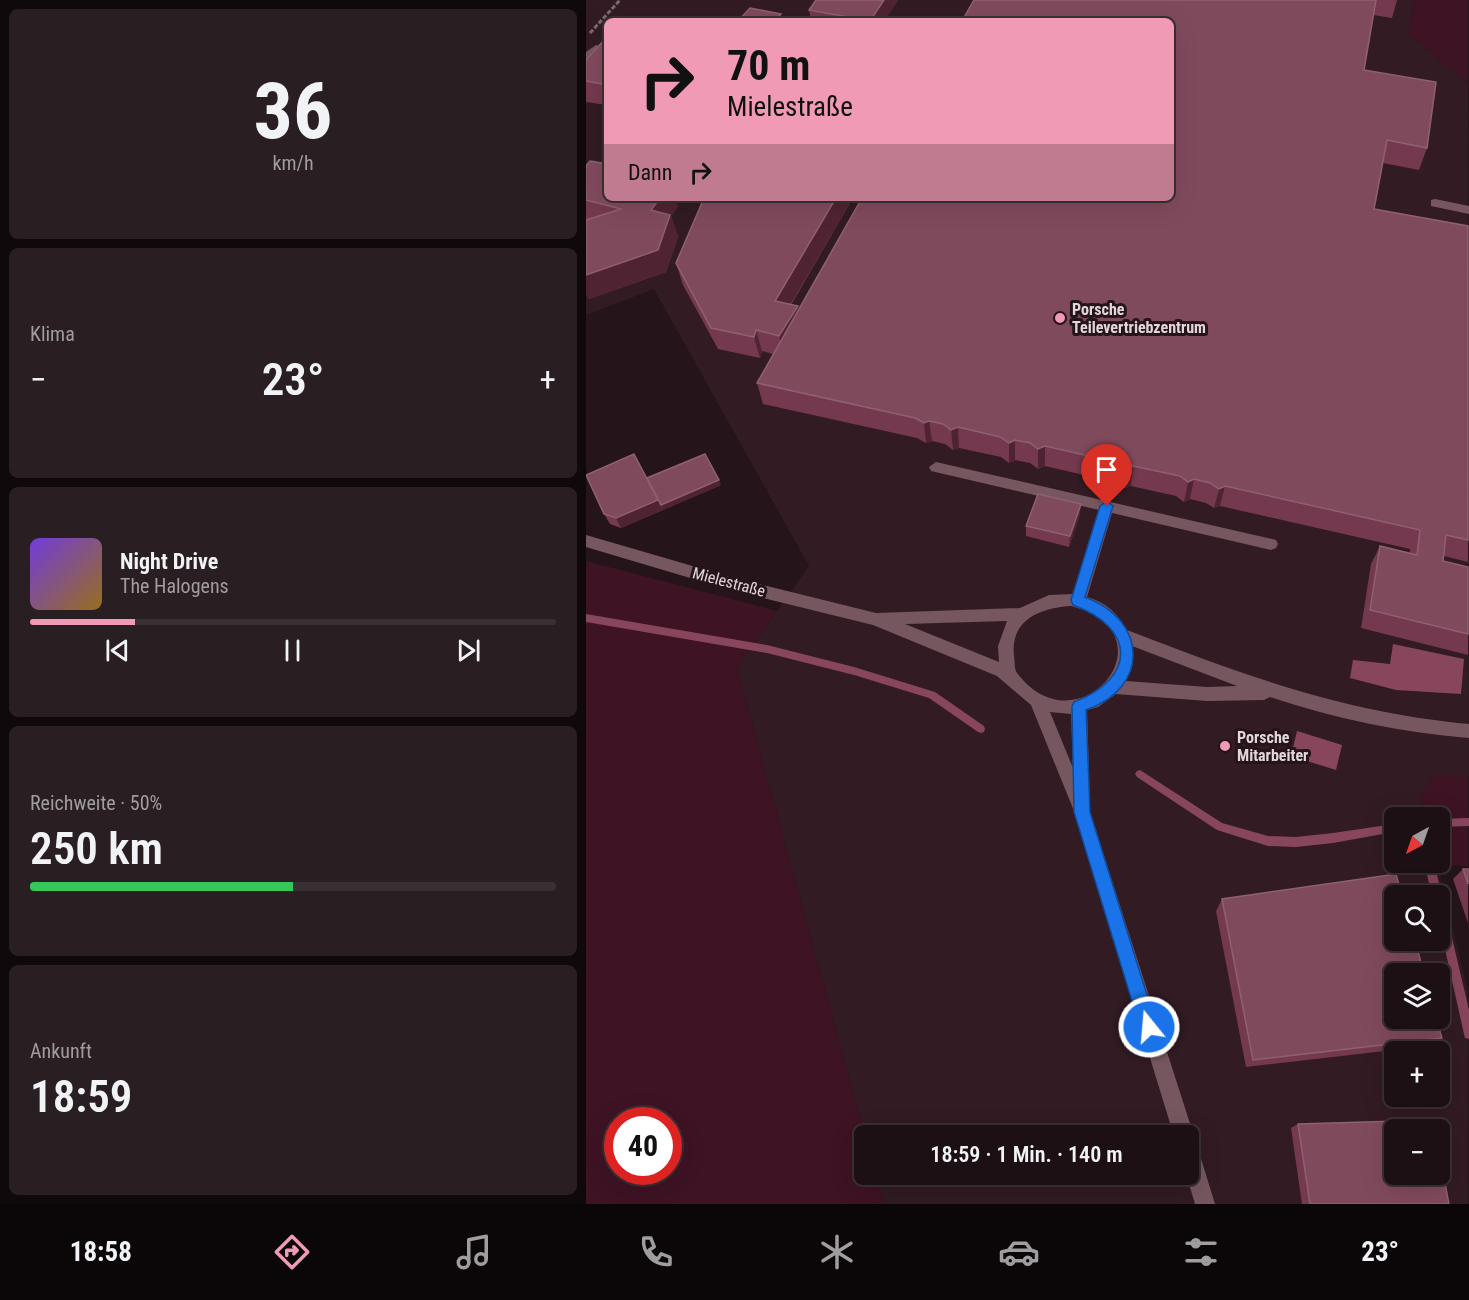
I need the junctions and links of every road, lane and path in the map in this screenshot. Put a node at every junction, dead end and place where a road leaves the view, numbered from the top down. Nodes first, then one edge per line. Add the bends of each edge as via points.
1 (620, 0) edge
2 (586, 37) edge
3 (600, 47) edge
4 (586, 57) edge
5 (1435, 203) dead end
6 (1468, 210) edge
7 (936, 467) dead end
8 (1107, 506) junction
9 (586, 541) edge
10 (1271, 544) dead end
11 (1078, 600) junction
12 (1021, 614) junction
13 (873, 618) junction
14 (1123, 635) junction
15 (1008, 674) junction
16 (1114, 687) junction
17 (1276, 693) junction
18 (1037, 701) junction
19 (1079, 706) junction
20 (1468, 731) edge
21 (1082, 812) junction
22 (1181, 1125) edge
23 (1199, 1184) edge
24 (1205, 1204) edge

1 - 2 path
3 - 4 street
5 - 6 street
7 - 8 street
8 - 10 street
8 - 11 street
9 - 13 street, Mielestraße via 747,588
11 - 12 street, Mielestraße via 1057,599
11 - 14 street, Mielestraße via 1112,619
12 - 13 street, Mielestraße
12 - 15 street via 1004,642
13 - 15 street, Mielestraße
14 - 16 street via 1126,662
14 - 17 street via 1212,672
15 - 18 street, Mielestraße via 1025,694
16 - 17 street via 1207,694
16 - 19 street, Mielestraße via 1099,699
17 - 20 street via 1393,724
18 - 19 street, Mielestraße via 1064,708
18 - 21 street
19 - 21 street
21 - 22 street
23 - 24 street

